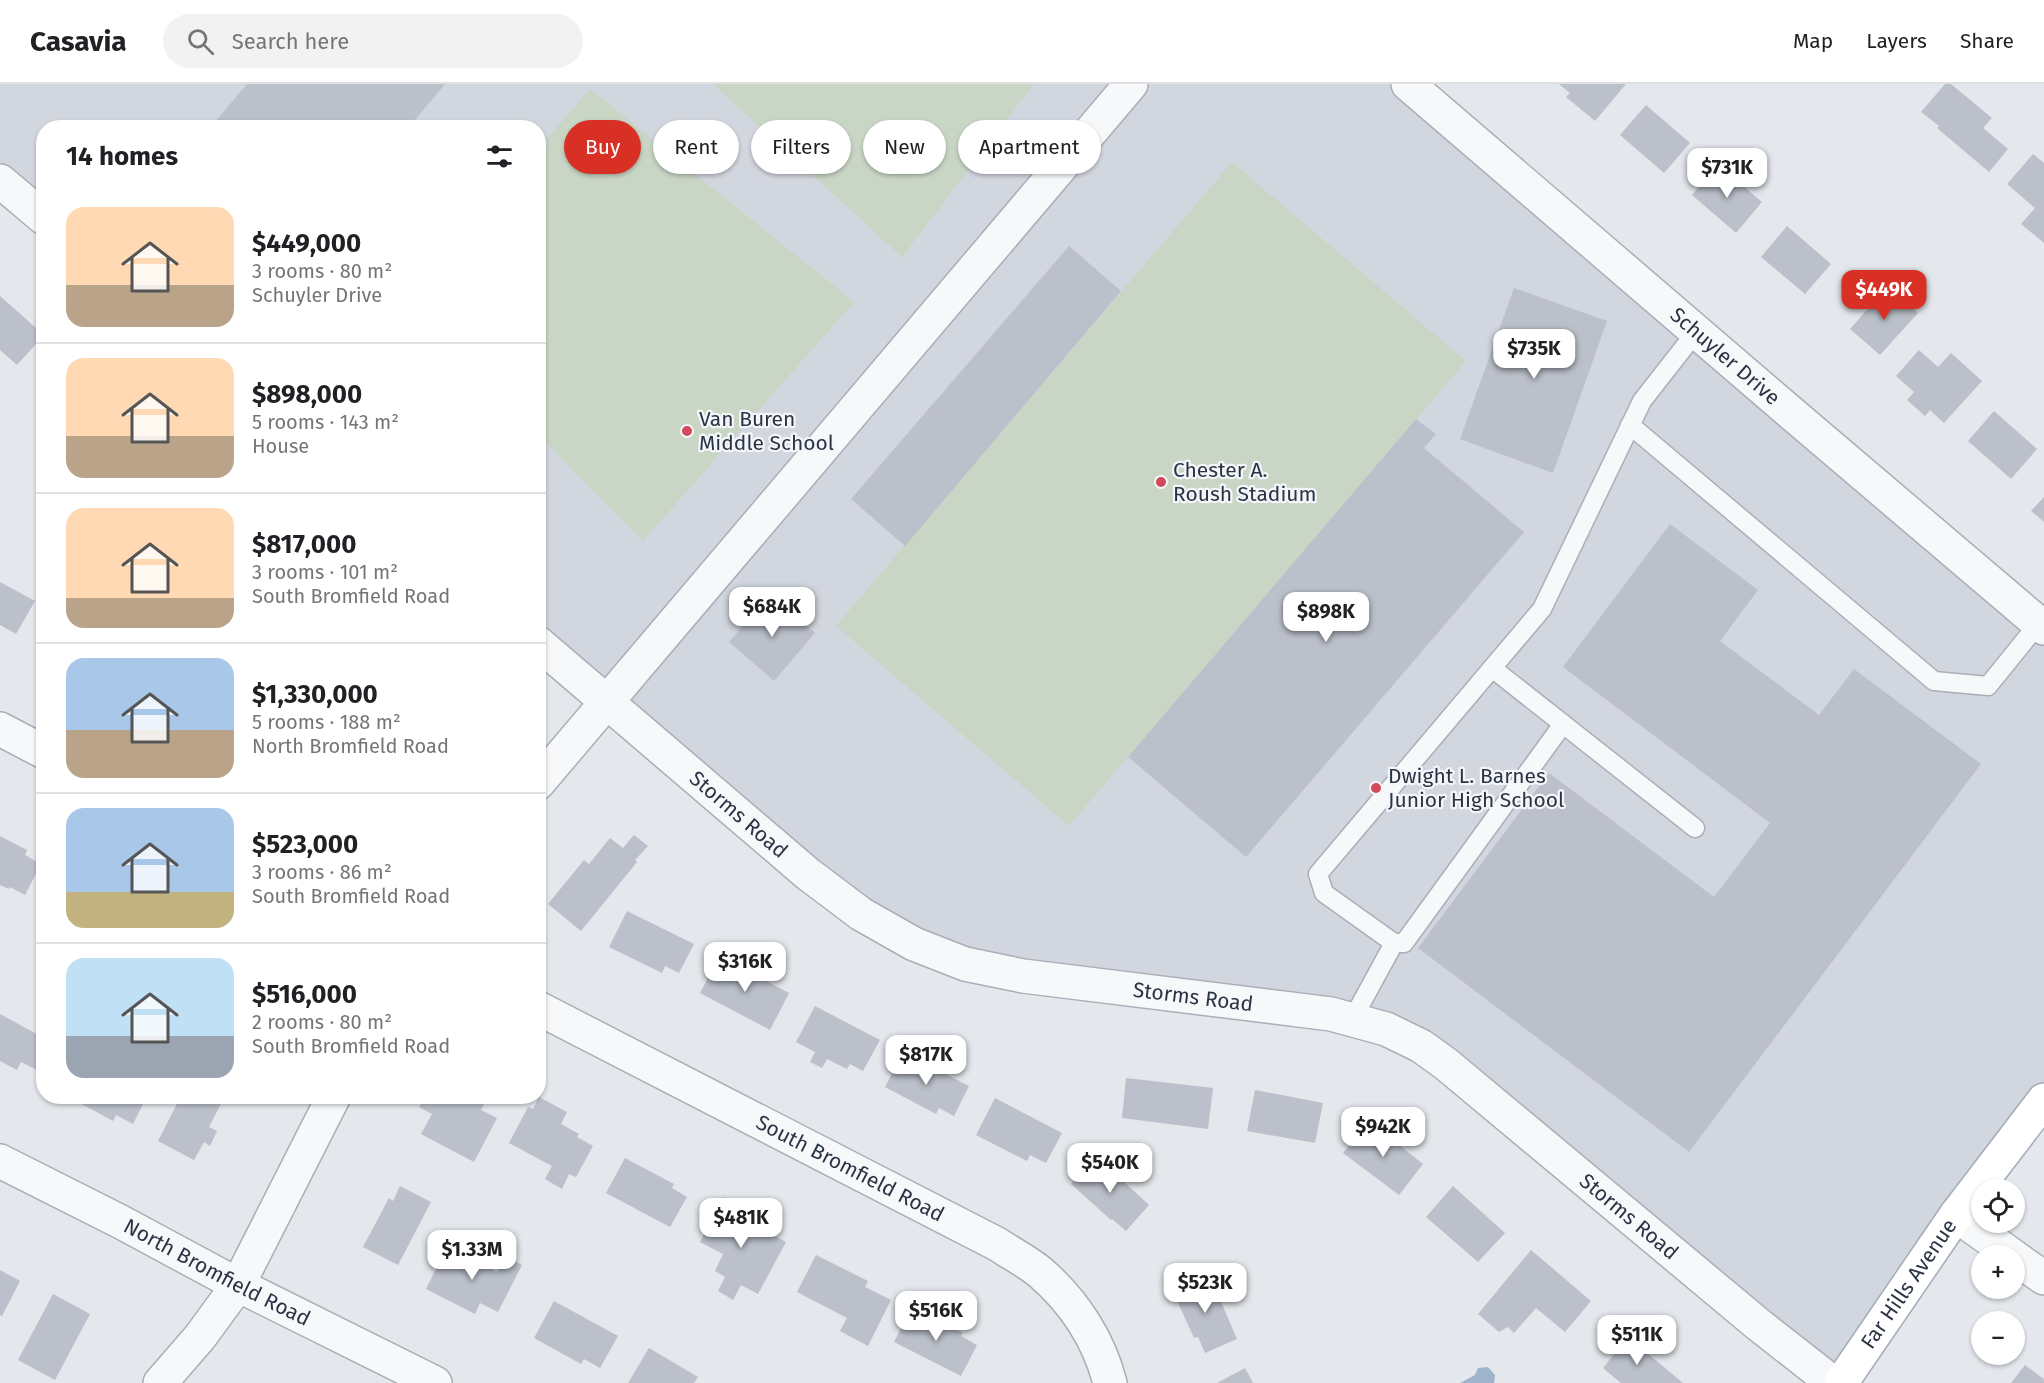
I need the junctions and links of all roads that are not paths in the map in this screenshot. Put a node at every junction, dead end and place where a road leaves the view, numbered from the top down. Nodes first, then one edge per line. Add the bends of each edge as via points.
1 (1131, 84) edge
2 (1408, 84) edge
3 (0, 181) edge
4 (36, 211) edge
5 (1696, 332) junction
6 (1630, 426) junction
7 (2042, 626) edge
8 (546, 650) edge
9 (1492, 668) junction
10 (606, 702) junction
11 (1563, 724) junction
12 (0, 729) edge
13 (36, 748) edge
14 (546, 773) edge
15 (1695, 828) dead end
16 (1394, 943) junction
17 (546, 1012) edge
18 (1352, 1020) junction
19 (2044, 1100) edge
20 (330, 1104) edge
21 (0, 1161) edge
22 (1956, 1215) junction
23 (1998, 1245) edge
24 (2025, 1264) edge
25 (2044, 1278) edge
26 (238, 1285) junction
27 (160, 1383) edge
28 (435, 1383) edge
29 (1110, 1383) edge
30 (1833, 1383) edge
31 (1841, 1383) edge

1 - 10 street
2 - 5 street, Schuyler Drive
3 - 4 street
5 - 6 lane via 1642,401
5 - 7 street, Schuyler Drive
6 - 7 lane via 1934,681 1988,686
6 - 9 lane via 1542,609
8 - 10 street, Storms Road
9 - 11 lane
9 - 16 lane via 1318,874 1324,893
10 - 14 street
10 - 18 street, Storms Road via 808,874 861,914 914,944 965,964 1023,976 1231,1000
11 - 15 lane
11 - 16 lane via 1404,943
12 - 13 street
16 - 18 lane
17 - 29 street, South Bromfield Road via 987,1239 1039,1271 1066,1298 1091,1334
18 - 30 street, Storms Road via 1386,1029 1422,1046 1446,1064
19 - 22 main road, Far Hills Avenue
20 - 26 street
21 - 26 street, North Bromfield Road
22 - 23 street
22 - 31 main road, Far Hills Avenue
24 - 25 street
26 - 27 street
26 - 28 street, North Bromfield Road

